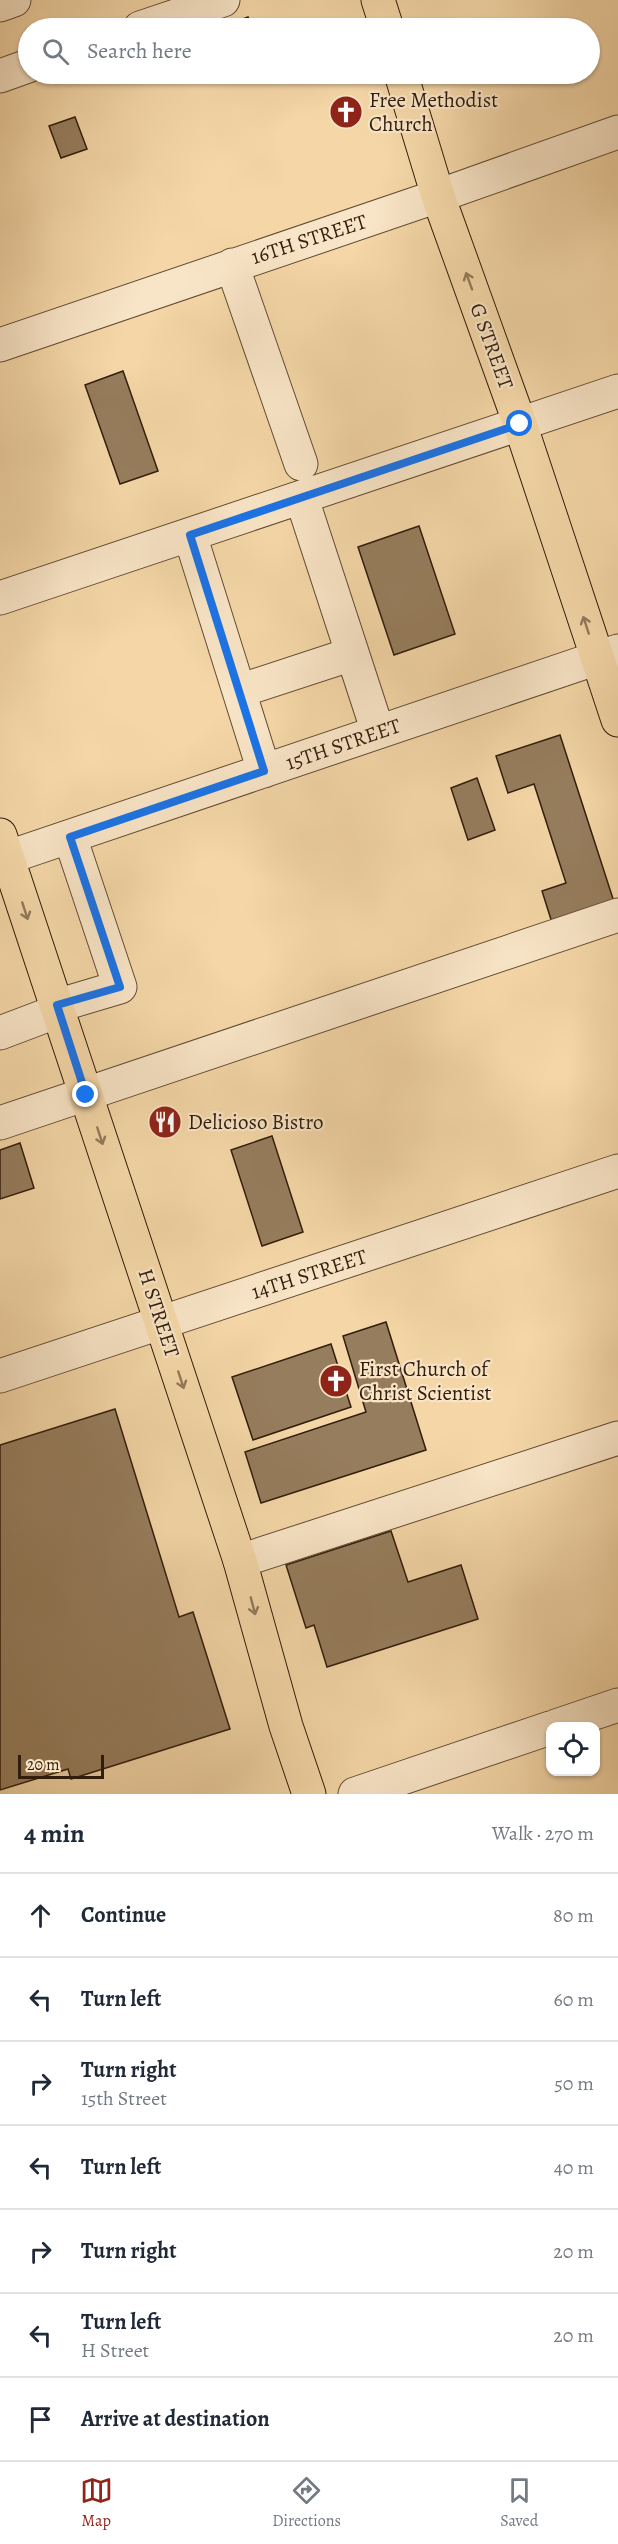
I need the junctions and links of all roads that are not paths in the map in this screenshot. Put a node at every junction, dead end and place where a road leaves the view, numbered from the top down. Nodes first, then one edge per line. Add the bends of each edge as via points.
1 (14, 0) edge
2 (223, 0) edge
3 (378, 0) edge
4 (0, 5) edge
5 (144, 18) edge
6 (384, 18) edge
7 (18, 70) edge
8 (0, 76) edge
9 (404, 84) edge
10 (618, 132) edge
11 (438, 196) junction
12 (232, 265) junction
13 (0, 345) edge
14 (618, 391) edge
15 (520, 424) junction
16 (301, 464) dead end
17 (302, 499) junction
18 (190, 535) junction
19 (0, 598) edge
20 (352, 654) junction
21 (608, 655) edge
22 (239, 691) junction
23 (618, 720) edge
24 (378, 732) junction
25 (264, 771) junction
26 (70, 837) junction
27 (2, 851) edge
28 (618, 915) edge
29 (58, 1008) junction
30 (0, 1034) edge
31 (86, 1095) junction
32 (0, 1123) edge
33 (618, 1171) edge
34 (162, 1323) junction
35 (0, 1376) edge
36 (618, 1438) edge
37 (240, 1561) junction
38 (618, 1705) edge
39 (568, 1722) edge
40 (546, 1729) edge
41 (309, 1794) edge
42 (354, 1794) edge

1 - 4 street
2 - 5 street
3 - 6 main road
7 - 8 street
9 - 11 main road, G STREET
10 - 11 street, 16TH STREET
11 - 12 street, 16TH STREET
15 -> 11 main road, G STREET
12 - 13 street, 16TH STREET
12 - 16 street
14 - 15 street
15 - 17 street
21 -> 15 main road, G STREET
17 - 18 street
17 - 20 street
18 - 19 street
18 - 22 street
20 - 22 street
20 - 24 street
21 - 23 main road, G STREET
21 - 24 street, 15TH STREET
22 - 25 street
24 - 25 street, 15TH STREET
25 - 26 street, 15TH STREET
26 - 27 street, 15TH STREET
26 - 29 street via 120,987
27 -> 29 main road, H STREET
28 - 31 street
29 - 30 street
29 - 31 main road, H STREET
31 - 32 street
31 -> 34 main road, H STREET
33 - 34 street, 14TH STREET
34 - 35 street, 14TH STREET
34 -> 37 main road, H STREET
36 - 37 street
37 -> 41 main road, H STREET
38 - 39 street
40 - 42 street

